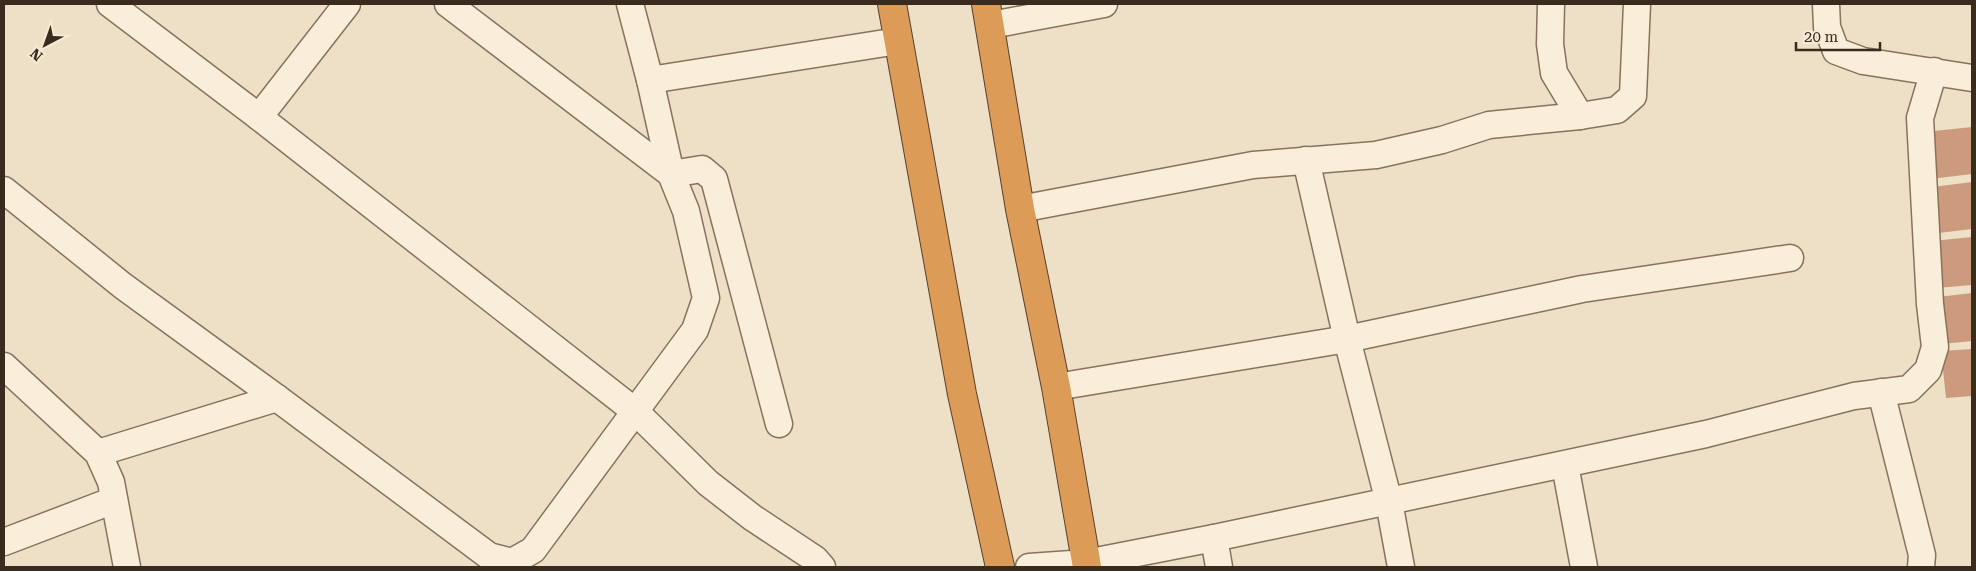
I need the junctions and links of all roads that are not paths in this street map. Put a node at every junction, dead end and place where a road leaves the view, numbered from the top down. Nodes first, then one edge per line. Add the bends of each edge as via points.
1 (110, 4) edge
2 (347, 4) edge
3 (448, 4) edge
4 (630, 4) edge
5 (892, 4) edge
6 (1104, 4) edge
7 (1551, 4) edge
8 (1638, 4) edge
9 (1826, 4) edge
10 (988, 14) edge
11 (898, 41) junction
12 (1934, 71) junction
13 (1972, 78) edge
14 (650, 80) junction
15 (259, 116) junction
16 (1580, 116) junction
17 (1306, 160) junction
18 (671, 174) junction
19 (4, 190) edge
20 (1020, 209) junction
21 (1790, 258) dead end
22 (1347, 339) junction
23 (4, 366) edge
24 (1056, 387) junction
25 (1881, 392) junction
26 (277, 398) junction
27 (636, 412) junction
28 (779, 424) dead end
29 (98, 454) junction
30 (1565, 465) junction
31 (114, 500) junction
32 (1389, 502) junction
33 (1214, 538) junction
34 (4, 542) edge
35 (1087, 565) edge
36 (127, 567) edge
37 (822, 567) edge
38 (1000, 567) edge
39 (1029, 567) edge
40 (1219, 567) edge
41 (1401, 567) edge
42 (1584, 567) edge
43 (1922, 567) edge

1 - 15 street
2 - 15 street
3 - 18 street
4 - 14 street
5 - 11 highway
6 - 10 street
7 - 16 street via 1550,44 1554,73
8 - 16 street via 1633,96 1617,110
9 - 12 street via 1827,27 1836,51 1862,61
10 - 20 highway
11 - 14 street
11 - 38 highway via 962,394
12 - 13 street
12 - 25 street via 1920,118 1935,347 1928,370 1909,389
14 - 18 street
15 - 27 street
16 - 17 street via 1489,126 1376,155
17 - 20 street via 1253,165
17 - 22 street
18 - 27 street via 686,211 706,298 695,330
18 - 28 street via 702,169 714,179
19 - 26 street via 123,286
20 - 24 highway
21 - 22 street via 1582,289
22 - 24 street
22 - 32 street
23 - 29 street
24 - 35 highway
25 - 30 street
25 - 43 street via 1922,554
26 - 27 street via 488,556 512,562 533,550
26 - 29 street
27 - 37 street via 708,483
29 - 31 street via 111,482
30 - 32 street
30 - 42 street
31 - 34 street
31 - 36 street
32 - 33 street
32 - 41 street
33 - 35 street
33 - 40 street
35 - 39 street

